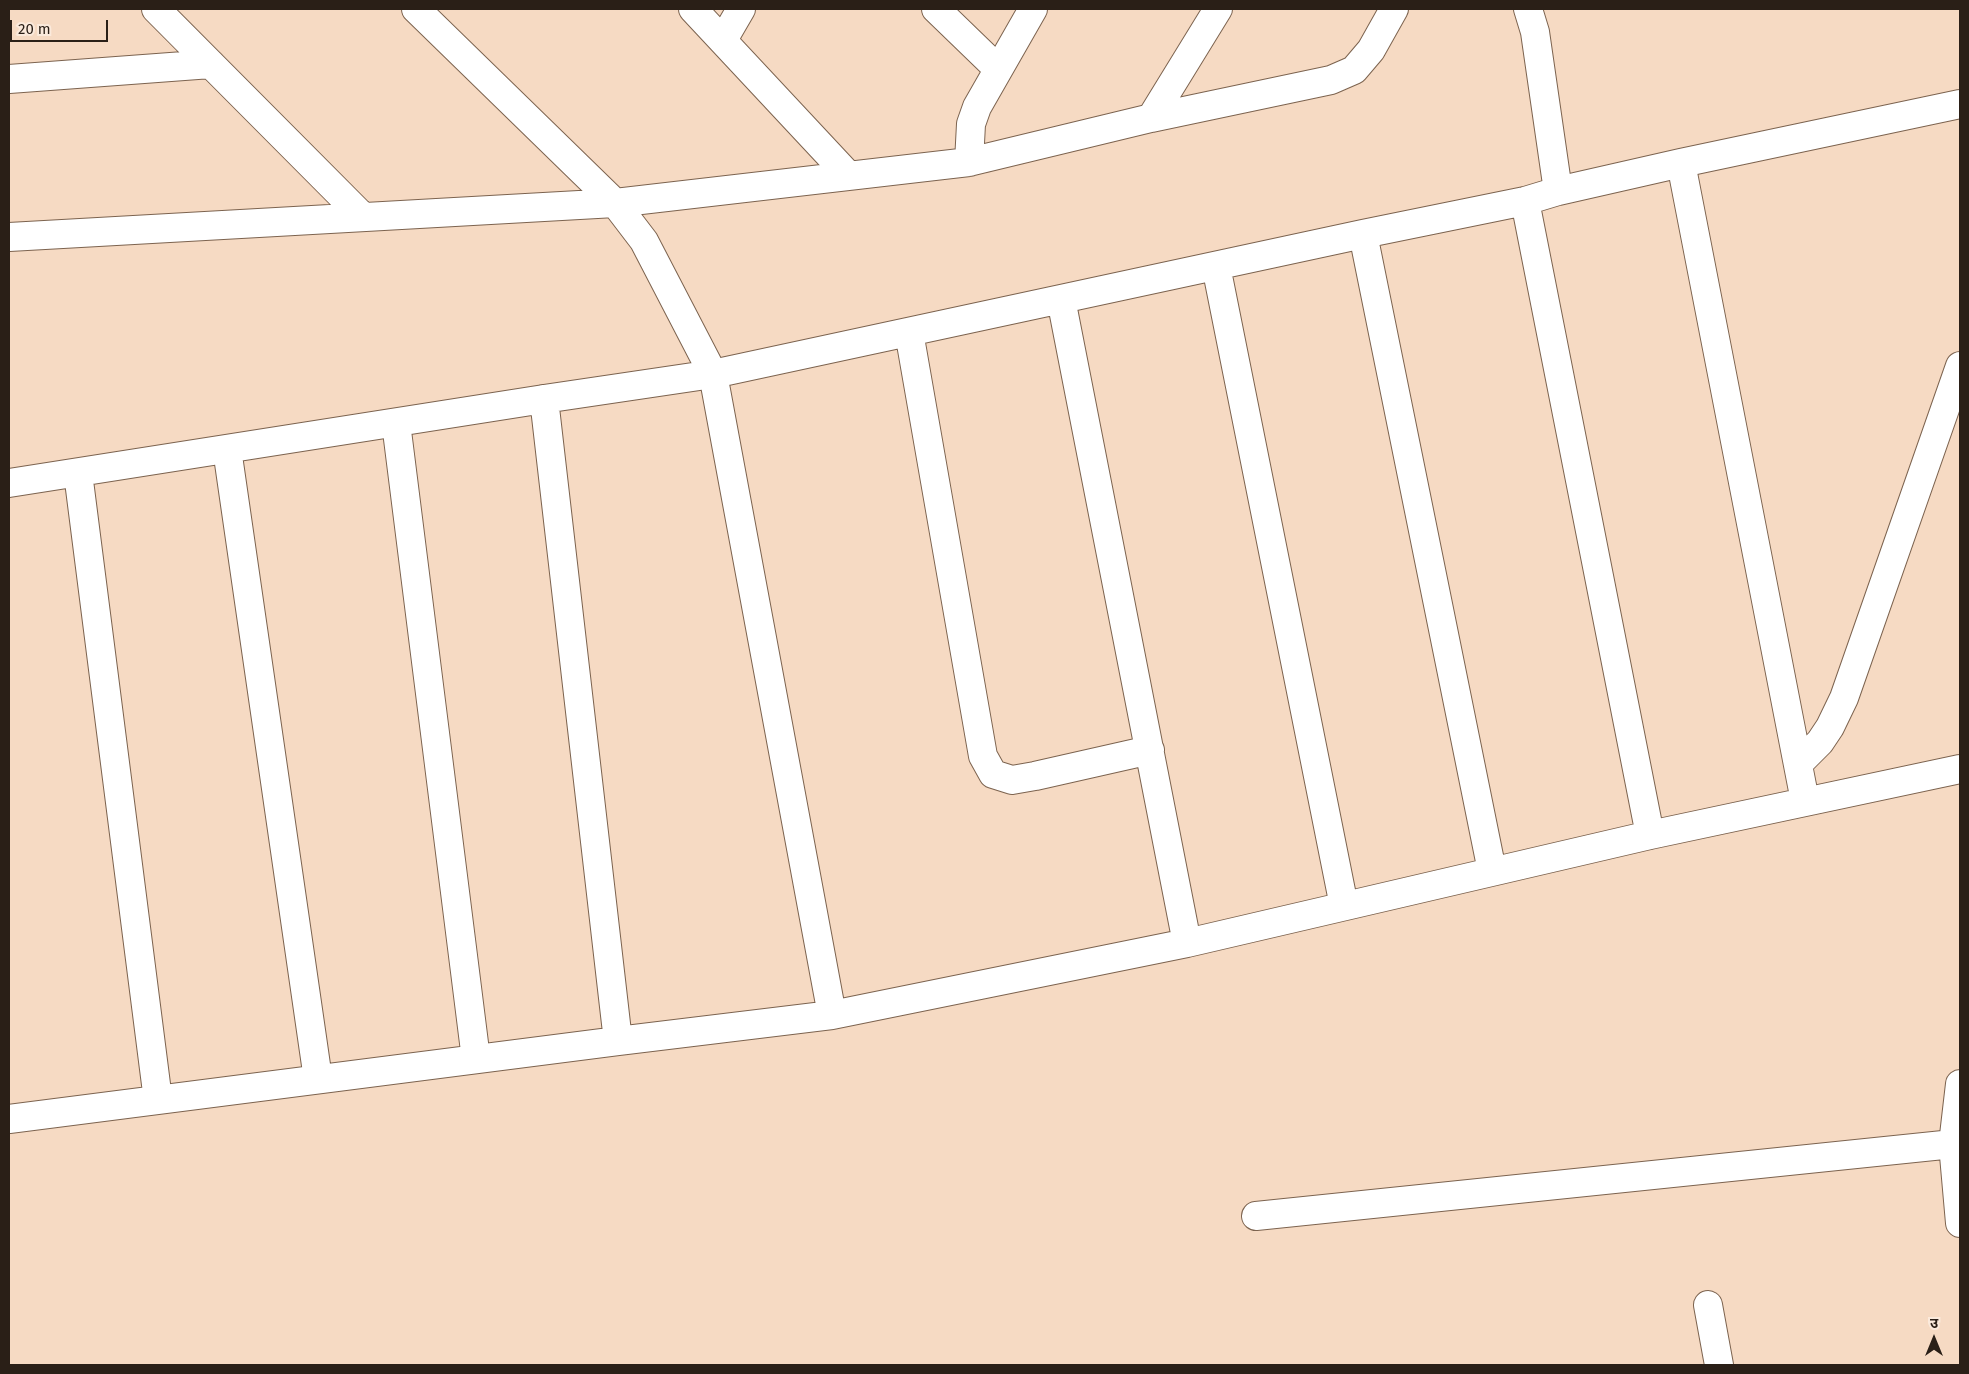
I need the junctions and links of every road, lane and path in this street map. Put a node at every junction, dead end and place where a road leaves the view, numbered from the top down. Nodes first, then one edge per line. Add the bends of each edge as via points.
1 (156, 9) edge
2 (416, 9) edge
3 (693, 9) edge
4 (741, 9) edge
5 (936, 9) edge
6 (1033, 9) edge
7 (1218, 9) edge
8 (1394, 9) edge
9 (1528, 9) edge
10 (722, 40) junction
11 (211, 64) junction
12 (998, 69) junction
13 (9, 79) edge
14 (1960, 104) edge
15 (1151, 118) junction
16 (969, 162) junction
17 (1681, 163) junction
18 (849, 176) junction
19 (1558, 191) junction
20 (1525, 201) junction
21 (615, 203) junction
22 (363, 218) junction
23 (1363, 234) junction
24 (9, 237) edge
25 (1216, 266) junction
26 (1061, 299) junction
27 (909, 332) junction
28 (1960, 366) edge
29 (713, 374) junction
30 (544, 399) junction
31 (396, 423) junction
32 (227, 449) junction
33 (78, 472) junction
34 (9, 483) edge
35 (1150, 750) junction
36 (1798, 764) junction
37 (1960, 769) edge
38 (1805, 801) junction
39 (1650, 835) junction
40 (1492, 871) junction
41 (1344, 906) junction
42 (1188, 943) junction
43 (832, 1015) junction
44 (618, 1041) junction
45 (476, 1059) junction
46 (318, 1079) junction
47 (1960, 1084) edge
48 (158, 1100) junction
49 (9, 1119) edge
50 (1953, 1144) junction
51 (1256, 1216) dead end
52 (1960, 1222) edge
53 (1708, 1304) dead end
54 (1719, 1365) edge

1 - 11 street
2 - 21 street
3 - 10 street
4 - 10 street
5 - 12 street
6 - 12 street
7 - 15 street
8 - 15 street via 1371,50 1354,70 1332,80
9 - 19 street via 1535,32
10 - 18 street
11 - 13 street
11 - 22 street
12 - 16 street via 971,124
14 - 17 street
15 - 16 street
16 - 18 street
17 - 19 street
17 - 36 street
18 - 21 street
19 - 20 street
20 - 23 street
20 - 39 street
21 - 22 street
21 - 29 street via 644,241
22 - 24 street
23 - 25 street
23 - 40 street
25 - 26 street
25 - 41 street
26 - 27 street
26 - 35 street
27 - 29 street
27 - 35 street via 983,756 993,774 1012,780
28 - 36 street via 1844,698 1820,742
29 - 30 street
29 - 43 street
30 - 31 street
30 - 44 street
31 - 32 street
31 - 45 street
32 - 33 street
32 - 46 street
33 - 34 street
33 - 48 street
35 - 42 street
36 - 38 street
37 - 38 street
38 - 39 street
39 - 40 street
40 - 41 street
41 - 42 street
42 - 43 street
43 - 44 street
44 - 45 street
45 - 46 street
46 - 48 street
47 - 50 street
48 - 49 street
50 - 51 street
50 - 52 street
53 - 54 street

